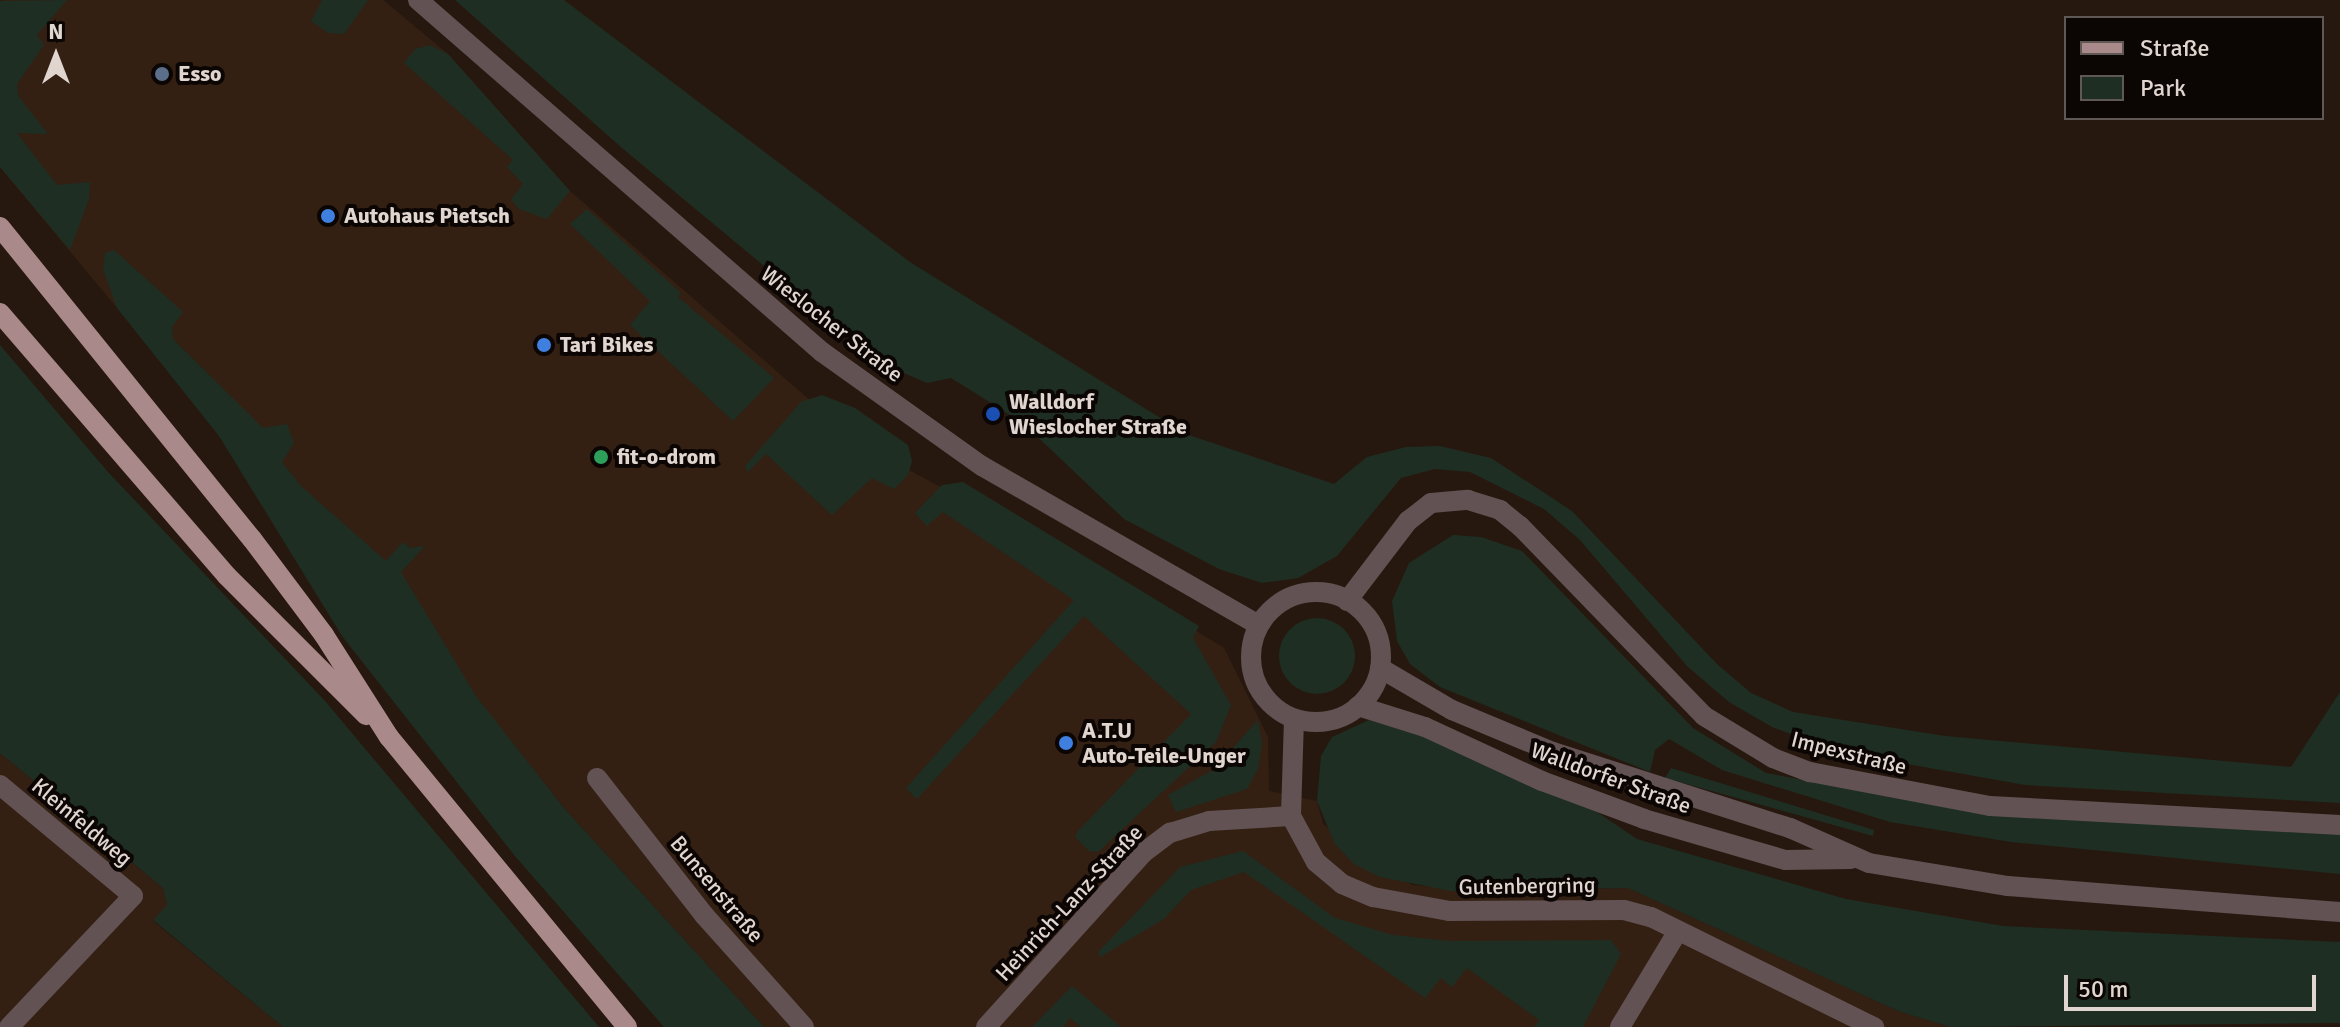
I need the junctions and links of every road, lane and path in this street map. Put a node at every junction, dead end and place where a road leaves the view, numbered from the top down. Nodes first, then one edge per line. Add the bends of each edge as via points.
1 (418, 0) edge
2 (0, 227) edge
3 (0, 313) edge
4 (1347, 601) junction
5 (1259, 625) junction
6 (1380, 668) junction
7 (1358, 706) junction
8 (1294, 719) junction
9 (389, 737) junction
10 (597, 778) dead end
11 (0, 785) edge
12 (1291, 816) junction
13 (2340, 825) edge
14 (1856, 859) junction
15 (2340, 912) edge
16 (1678, 931) junction
17 (9, 1027) edge
18 (627, 1027) edge
19 (804, 1027) edge
20 (986, 1027) edge
21 (1620, 1027) edge
22 (1874, 1027) edge

1 - 5 street, Wieslocher Straße via 822,352 982,466
2 - 9 main road via 252,539 324,635
3 - 9 main road via 227,576
4 - 5 street via 1320,593 1291,597
4 - 6 street via 1377,636
4 - 13 street, Impexstraße via 1408,521 1431,503 1468,500 1500,510 1520,526 1704,716 1773,758 1810,772 1990,806
5 - 8 street via 1250,661 1254,680 1277,710
6 - 7 street
6 - 14 street, Walldorfer Straße via 1452,710 1553,752 1790,828
7 - 8 street via 1317,723
7 - 14 street, Walldorfer Straße via 1425,727 1542,781 1644,819 1785,860
8 - 12 street
9 - 18 main road
10 - 19 street, Bunsenstraße via 704,915
11 - 17 street, Kleinfeldweg via 133,896
12 - 16 street, Gutenbergring via 1316,862 1342,884 1373,897 1449,911 1624,910
12 - 20 street, Heinrich-Lanz-Straße via 1209,821 1170,833 1143,853
14 - 15 street, Walldorfer Straße via 2008,886
16 - 21 street
16 - 22 street, Gutenbergring

